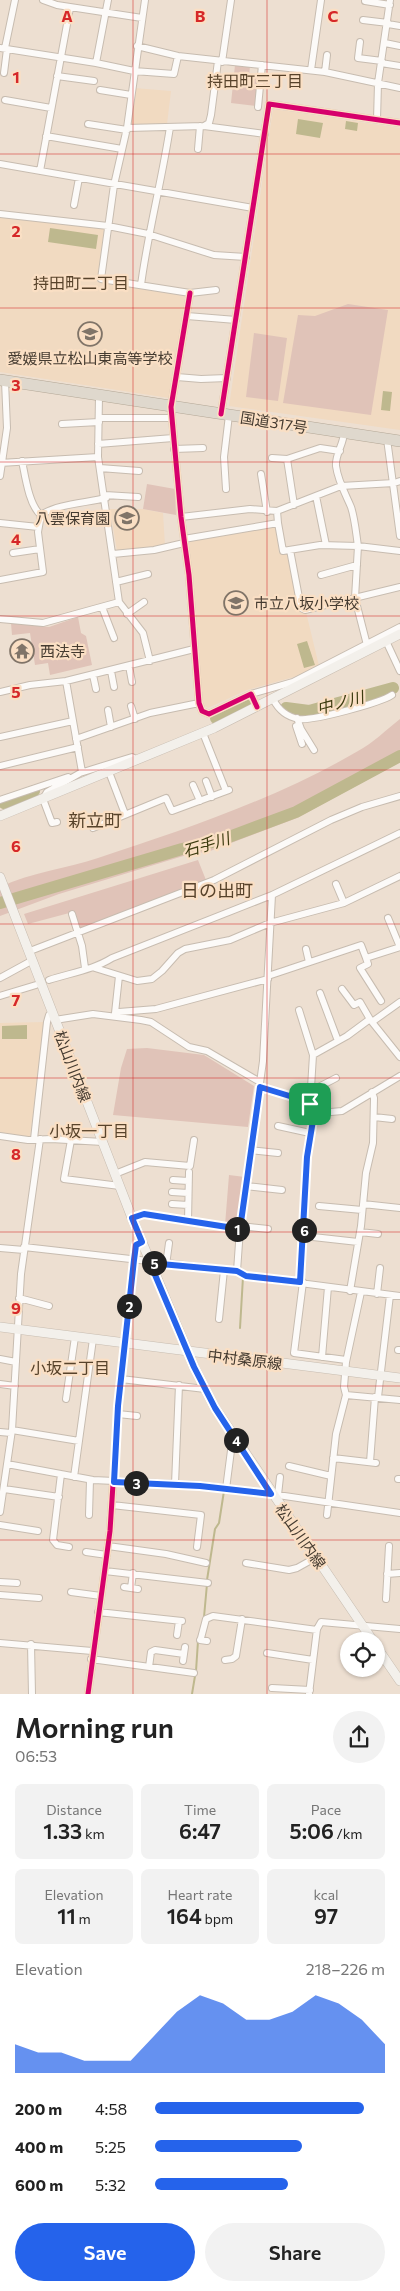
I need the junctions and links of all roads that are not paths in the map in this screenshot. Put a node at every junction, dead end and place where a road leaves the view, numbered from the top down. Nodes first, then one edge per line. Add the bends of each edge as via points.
1 (16, 0) edge
2 (43, 0) edge
3 (108, 0) edge
4 (145, 0) edge
5 (231, 0) edge
6 (321, 0) edge
7 (365, 0) edge
8 (390, 2) edge
9 (57, 3) edge
10 (70, 8) junction
11 (105, 14) junction
12 (142, 18) junction
13 (363, 20) dead end
14 (388, 23) junction
15 (400, 26) edge
16 (360, 42) dead end
17 (384, 43) junction
18 (137, 46) junction
19 (400, 46) edge
20 (4, 48) edge
21 (327, 55) dead end
22 (178, 56) junction
23 (60, 58) junction
24 (220, 62) junction
25 (382, 62) junction
26 (96, 63) junction
27 (262, 64) junction
28 (400, 66) edge
29 (311, 70) junction
30 (134, 71) junction
31 (325, 72) junction
32 (4, 73) dead end
33 (57, 76) junction
34 (94, 81) dead end
35 (378, 83) junction
36 (400, 88) edge
37 (100, 90) dead end
38 (131, 95) junction
39 (5, 100) dead end
40 (51, 108) junction
41 (258, 108) dead end
42 (377, 120) junction
43 (400, 123) edge
44 (88, 124) dead end
45 (202, 126) junction
46 (170, 127) junction
47 (127, 129) junction
48 (264, 134) junction
49 (46, 136) junction
50 (198, 149) dead end
51 (122, 150) junction
52 (0, 164) edge
53 (40, 171) junction
54 (79, 178) junction
55 (114, 184) junction
56 (157, 192) junction
57 (74, 205) dead end
58 (252, 208) junction
59 (0, 214) edge
60 (108, 226) junction
61 (148, 234) junction
62 (246, 257) junction
63 (141, 285) junction
64 (216, 290) dead end
65 (190, 293) junction
66 (187, 316) junction
67 (236, 320) junction
68 (177, 377) junction
69 (227, 378) junction
70 (3, 381) edge
71 (99, 396) junction
72 (171, 413) junction
73 (225, 414) junction
74 (100, 420) junction
75 (62, 424) dead end
76 (344, 432) junction
77 (173, 438) junction
78 (387, 439) junction
79 (400, 441) edge
80 (98, 444) junction
81 (203, 448) dead end
82 (174, 449) junction
83 (340, 451) junction
84 (98, 457) junction
85 (272, 458) dead end
86 (287, 459) junction
87 (22, 461) junction
88 (1, 463) edge
89 (100, 468) junction
90 (138, 471) dead end
91 (261, 474) dead end
92 (0, 476) edge
93 (397, 482) edge
94 (341, 486) junction
95 (226, 490) dead end
96 (105, 496) junction
97 (316, 496) junction
98 (138, 497) dead end
99 (294, 505) junction
100 (278, 511) junction
101 (267, 512) junction
102 (41, 515) junction
103 (181, 517) junction
104 (0, 523) edge
105 (278, 523) junction
106 (38, 526) junction
107 (400, 536) edge
108 (184, 541) junction
109 (326, 546) junction
110 (358, 546) junction
111 (40, 550) junction
112 (290, 550) junction
113 (400, 551) edge
114 (13, 553) dead end
115 (113, 554) junction
116 (357, 565) junction
117 (148, 574) dead end
118 (321, 575) dead end
119 (0, 580) edge
120 (116, 582) junction
121 (400, 587) edge
122 (355, 598) junction
123 (119, 602) junction
124 (144, 602) dead end
125 (102, 607) junction
126 (127, 614) junction
127 (0, 619) edge
128 (400, 627) edge
129 (400, 634) edge
130 (114, 638) dead end
131 (386, 641) junction
132 (367, 645) junction
133 (194, 649) junction
134 (150, 661) junction
135 (129, 666) junction
136 (111, 671) junction
137 (400, 671) edge
138 (93, 675) junction
139 (66, 682) junction
140 (132, 682) dead end
141 (114, 687) dead end
142 (96, 689) dead end
143 (0, 692) edge
144 (251, 694) junction
145 (392, 695) dead end
146 (273, 698) junction
147 (198, 703) junction
148 (131, 706) dead end
149 (257, 707) junction
150 (108, 710) dead end
151 (295, 717) junction
152 (135, 719) junction
153 (73, 721) junction
154 (111, 727) junction
155 (203, 733) junction
156 (0, 737) edge
157 (76, 738) junction
158 (302, 744) dead end
159 (78, 747) junction
160 (314, 750) dead end
161 (138, 760) junction
162 (0, 766) edge
163 (82, 772) junction
164 (109, 772) junction
165 (206, 781) dead end
166 (193, 785) dead end
167 (212, 796) junction
168 (400, 796) edge
169 (43, 799) junction
170 (0, 800) edge
171 (200, 801) junction
172 (125, 814) junction
173 (0, 816) edge
174 (57, 822) dead end
175 (93, 828) dead end
176 (400, 833) edge
177 (400, 876) edge
178 (0, 878) edge
179 (336, 884) dead end
180 (272, 895) junction
181 (344, 903) junction
182 (72, 914) dead end
183 (388, 918) dead end
184 (270, 924) junction
185 (78, 932) junction
186 (400, 947) edge
187 (306, 949) dead end
188 (30, 951) junction
189 (366, 958) junction
190 (34, 960) junction
191 (308, 962) junction
192 (85, 968) junction
193 (95, 968) junction
194 (119, 976) junction
195 (268, 977) junction
196 (0, 978) edge
197 (50, 980) dead end
198 (36, 985) dead end
199 (342, 989) dead end
200 (320, 993) dead end
201 (0, 996) edge
202 (381, 1001) dead end
203 (400, 1002) edge
204 (300, 1010) dead end
205 (115, 1015) junction
206 (54, 1016) junction
207 (371, 1021) junction
208 (338, 1041) junction
209 (313, 1055) junction
210 (400, 1057) edge
211 (400, 1076) edge
212 (336, 1078) dead end
213 (260, 1085) junction
214 (311, 1091) junction
215 (372, 1092) junction
216 (298, 1099) junction
217 (313, 1106) junction
218 (294, 1115) dead end
219 (374, 1117) junction
220 (392, 1119) dead end
221 (278, 1126) dead end
222 (310, 1133) junction
223 (0, 1136) edge
224 (37, 1139) junction
225 (71, 1140) junction
226 (194, 1140) dead end
227 (103, 1142) junction
228 (250, 1150) junction
229 (278, 1153) dead end
230 (189, 1172) dead end
231 (115, 1174) junction
232 (173, 1180) dead end
233 (188, 1181) junction
234 (120, 1186) junction
235 (246, 1186) junction
236 (282, 1190) dead end
237 (172, 1192) dead end
238 (188, 1193) junction
239 (172, 1204) dead end
240 (188, 1205) junction
241 (319, 1206) dead end
242 (362, 1207) junction
243 (400, 1208) edge
244 (132, 1218) junction
245 (188, 1221) junction
246 (240, 1228) junction
247 (268, 1229) dead end
248 (360, 1232) junction
249 (378, 1234) dead end
250 (304, 1236) junction
251 (142, 1242) junction
252 (168, 1242) dead end
253 (358, 1242) junction
254 (0, 1248) edge
255 (24, 1249) junction
256 (134, 1260) junction
257 (150, 1263) junction
258 (166, 1265) junction
259 (380, 1268) dead end
260 (224, 1270) junction
261 (237, 1271) junction
262 (302, 1282) junction
263 (328, 1287) junction
264 (350, 1291) junction
265 (361, 1292) junction
266 (377, 1294) junction
267 (390, 1296) junction
268 (400, 1296) edge
269 (19, 1298) junction
270 (49, 1306) dead end
271 (219, 1319) dead end
272 (0, 1327) edge
273 (18, 1329) junction
274 (75, 1336) junction
275 (93, 1339) junction
276 (125, 1344) junction
277 (188, 1351) junction
278 (322, 1357) junction
279 (0, 1360) edge
280 (346, 1360) junction
281 (16, 1362) junction
282 (345, 1371) junction
283 (380, 1376) junction
284 (121, 1378) junction
285 (400, 1378) edge
286 (0, 1384) edge
287 (179, 1385) junction
288 (15, 1386) junction
289 (205, 1389) junction
290 (346, 1395) junction
291 (377, 1397) junction
292 (66, 1399) dead end
293 (400, 1400) edge
294 (118, 1414) junction
295 (137, 1416) dead end
296 (0, 1432) edge
297 (11, 1432) junction
298 (233, 1435) junction
299 (79, 1441) junction
300 (333, 1458) junction
301 (7, 1464) junction
302 (289, 1466) dead end
303 (3, 1474) edge
304 (61, 1474) junction
305 (331, 1476) junction
306 (74, 1477) junction
307 (280, 1477) dead end
308 (90, 1480) junction
309 (114, 1482) junction
310 (175, 1484) junction
311 (4, 1489) junction
312 (226, 1489) junction
313 (275, 1494) junction
314 (59, 1497) junction
315 (1, 1502) edge
316 (328, 1503) junction
317 (112, 1505) junction
318 (0, 1512) edge
319 (87, 1512) dead end
320 (400, 1513) edge
321 (327, 1515) dead end
322 (0, 1525) edge
323 (38, 1531) dead end
324 (108, 1546) junction
325 (389, 1546) dead end
326 (69, 1547) dead end
327 (197, 1547) dead end
328 (86, 1552) dead end
329 (107, 1555) junction
330 (315, 1558) junction
331 (246, 1563) dead end
332 (206, 1564) dead end
333 (105, 1571) junction
334 (133, 1573) junction
335 (400, 1573) edge
336 (387, 1574) junction
337 (0, 1582) edge
338 (17, 1583) dead end
339 (208, 1583) dead end
340 (131, 1588) dead end
341 (71, 1592) dead end
342 (0, 1595) edge
343 (101, 1596) junction
344 (38, 1598) dead end
345 (386, 1599) dead end
346 (98, 1612) junction
347 (242, 1619) junction
348 (363, 1626) junction
349 (400, 1629) edge
350 (317, 1630) junction
351 (367, 1632) edge
352 (178, 1635) dead end
353 (208, 1641) dead end
354 (0, 1643) edge
355 (31, 1644) junction
356 (92, 1651) junction
357 (267, 1653) dead end
358 (184, 1654) dead end
359 (91, 1659) junction
360 (385, 1659) edge
361 (224, 1660) dead end
362 (313, 1660) junction
363 (149, 1667) junction
364 (194, 1673) dead end
365 (400, 1681) edge
366 (272, 1688) dead end
367 (309, 1692) edge
368 (32, 1694) edge
369 (88, 1694) edge

1 - 20 street
2 - 9 street
3 - 11 street
4 - 12 street
5 - 24 street
6 - 29 street
7 - 8 street
8 - 14 street
9 - 10 street
10 - 11 street
10 - 23 street
11 - 12 street
11 - 26 street
12 - 18 street
13 - 14 street
14 - 15 street
14 - 17 street
16 - 25 street via 358,58
17 - 19 street
17 - 25 street
18 - 22 street
18 - 30 street
20 - 23 street
20 - 32 street
21 - 31 street
22 - 24 street
22 - 30 street via 174,74
23 - 26 street
23 - 33 street
24 - 27 street
24 - 45 street via 209,123
25 - 28 street
25 - 35 street
26 - 30 street
27 - 29 street
27 - 41 street
29 - 31 street
30 - 38 street
31 - 35 street
33 - 34 street
33 - 40 street
35 - 36 street
35 - 42 street
37 - 38 street
38 - 47 street
39 - 40 street
40 - 49 street
42 - 43 street
42 - 48 street via 269,104
44 - 47 street
45 - 46 street
45 - 48 street
45 - 50 street
46 - 47 street
46 - 56 street
47 - 51 street
48 - 58 street
49 - 51 street
49 - 53 street
51 - 55 street
52 - 53 street
53 - 54 street
54 - 55 street
54 - 57 street
55 - 56 street
55 - 60 street
56 - 58 street
56 - 61 street
58 - 62 street
59 - 60 street
60 - 61 street
60 - 63 street via 101,279
61 - 62 street via 214,255
61 - 63 street
62 - 67 street
63 - 65 street
64 - 65 street
65 - 66 street
66 - 67 street
66 - 68 street
67 - 69 street
68 - 69 street
68 - 72 street
69 - 73 street
70 - 71 highway, 国道317号
70 - 88 street via 7,428
71 - 72 highway, 国道317号
71 - 74 street
72 - 73 highway, 国道317号
72 - 74 street
72 - 77 street
73 - 76 highway, 国道317号
73 - 95 street
74 - 75 street
74 - 80 street
76 - 78 highway, 国道317号
76 - 83 street
77 - 80 street
77 - 82 street
78 - 79 highway, 国道317号
78 - 93 street
80 - 84 street
81 - 82 street
82 - 103 street
83 - 86 street via 320,448
83 - 94 street via 336,466
84 - 87 street
84 - 89 street
85 - 86 street
86 - 99 street
87 - 88 street
87 - 102 street via 27,485
88 - 92 street
89 - 90 street
89 - 96 street
91 - 101 street
93 - 94 street
93 - 107 street
94 - 97 street
94 - 110 street via 351,509
96 - 98 street
96 - 102 street via 60,506
96 - 115 street
97 - 99 street
97 - 109 street
99 - 100 street
100 - 101 street
100 - 105 street
101 - 103 street via 250,510
102 - 106 street
103 - 108 street
104 - 106 street
105 - 108 street
105 - 112 street via 283,552
106 - 111 street
108 - 115 street via 154,550
108 - 133 street
109 - 110 street
109 - 112 street
110 - 113 street
110 - 116 street
111 - 114 street
111 - 119 street via 43,572
112 - 122 street via 300,608 305,610
115 - 120 street
116 - 118 street
116 - 122 street
117 - 120 street
120 - 123 street
121 - 122 street
122 - 132 street
123 - 125 street
123 - 126 street
124 - 126 street
125 - 127 street via 43,623
125 - 130 street
126 - 134 street via 143,633
128 - 132 street
129 - 131 main road
131 - 137 street
131 - 146 main road
132 - 144 street via 293,682
133 - 134 street
133 - 147 street
134 - 135 street
135 - 136 street
135 - 140 street
136 - 138 street
136 - 141 street
138 - 139 street
138 - 142 street
139 - 143 street
139 - 153 street
144 - 147 street via 209,714 202,711
144 - 149 street
145 - 151 street via 308,719
146 - 149 main road
146 - 151 street via 280,710
147 - 152 street
148 - 152 street
149 - 155 main road
150 - 154 street
151 - 158 street
151 - 160 street
152 - 154 street
153 - 156 street
153 - 157 street
154 - 157 street
155 - 161 main road
155 - 167 street via 228,791
157 - 159 street
159 - 162 street
159 - 163 street
161 - 163 street via 132,757
161 - 164 main road
163 - 169 street via 47,792
163 - 170 street
164 - 169 main road
164 - 172 street
165 - 167 street
166 - 171 street
167 - 171 street
168 - 185 street via 331,820 214,880
169 - 173 main road
169 - 174 street via 52,823
171 - 172 street via 172,811 166,798
172 - 175 street
176 - 180 street
177 - 181 street
178 - 188 main road, 松山川内線
179 - 181 street
180 - 184 street
180 - 193 street via 112,958
181 - 184 street
182 - 185 street
183 - 186 street
184 - 194 street via 230,940 181,950 152,979 137,981
184 - 195 street
185 - 188 street
185 - 192 street
186 - 189 street
187 - 191 street
188 - 190 main road, 松山川内線
189 - 191 street via 360,945
189 - 202 street via 368,964 360,968
190 - 196 street
190 - 206 main road, 松山川内線
191 - 195 street
192 - 193 street
192 - 197 street
193 - 194 street
194 - 205 street
195 - 205 street via 156,1009
195 - 213 street
198 - 201 street
199 - 207 street via 354,1006 360,1002
200 - 208 street
203 - 207 street
204 - 209 street
205 - 206 street
205 - 213 street via 151,1022 180,1042 206,1051
206 - 224 street via 47,1022
206 - 227 main road, 松山川内線
207 - 208 street
207 - 210 street
208 - 209 street
209 - 214 street
211 - 215 street
212 - 214 street
213 - 216 street
213 - 228 street
214 - 217 street
215 - 217 street via 342,1111 331,1112
215 - 219 street
216 - 217 street
216 - 218 street
217 - 222 street
219 - 220 street
219 - 242 street
221 - 222 street
222 - 250 street
223 - 224 street
224 - 225 street
224 - 255 street
225 - 227 street
225 - 234 street via 64,1179
226 - 231 street via 190,1166 146,1162
227 - 231 main road, 松山川内線
228 - 229 street
228 - 235 street
230 - 233 street
231 - 234 main road, 松山川内線
232 - 233 street
233 - 238 street
234 - 244 main road, 松山川内線
235 - 236 street
235 - 246 street
237 - 238 street
238 - 240 street
239 - 240 street
240 - 245 street
241 - 242 street
242 - 243 street
242 - 248 street
244 - 245 street via 144,1214
244 - 251 main road, 松山川内線
245 - 246 street
246 - 247 street
246 - 261 street
248 - 249 street
248 - 253 street
250 - 253 street
250 - 262 street
251 - 256 street via 136,1245
251 - 257 main road, 松山川内線
252 - 258 street
253 - 264 street
254 - 255 street
255 - 256 street
255 - 269 street
256 - 257 street
256 - 276 street
257 - 258 street
257 - 277 main road, 松山川内線
258 - 260 street
259 - 266 street
260 - 261 street
260 - 271 street
261 - 262 street via 246,1276
262 - 263 street
262 - 278 street via 294,1353
263 - 264 street
263 - 278 street
264 - 265 street
265 - 266 street
265 - 280 street
266 - 267 street
267 - 268 street
267 - 283 street
269 - 270 street
269 - 273 street
272 - 273 main road, 中村桑原線
273 - 274 main road, 中村桑原線
273 - 281 street
274 - 275 main road, 中村桑原線
274 - 292 street
275 - 276 main road, 中村桑原線
275 - 299 street
276 - 277 main road, 中村桑原線
276 - 284 street
277 - 282 main road, 中村桑原線
277 - 289 main road, 松山川内線
278 - 280 street
279 - 281 street
280 - 282 street
281 - 288 street
282 - 283 main road, 中村桑原線
282 - 290 street
283 - 285 main road, 中村桑原線
283 - 291 street
284 - 287 street
284 - 294 street
286 - 288 street
287 - 289 street
287 - 310 street
288 - 297 street
289 - 298 main road, 松山川内線
290 - 291 street
290 - 300 street
291 - 293 street
291 - 300 street via 373,1462
294 - 295 street
294 - 309 street
296 - 297 street
297 - 299 street
297 - 301 street
298 - 312 street
298 - 313 main road, 松山川内線
299 - 306 street
300 - 305 street
301 - 303 street
301 - 304 street
302 - 305 street
303 - 311 street
304 - 306 street
304 - 314 street
305 - 316 street
306 - 308 street
307 - 313 street
308 - 309 street
308 - 319 street
309 - 310 street
309 - 317 street
310 - 312 street
311 - 314 street
311 - 315 street
312 - 313 street
313 - 316 street
313 - 330 main road, 松山川内線
314 - 326 street via 54,1544
315 - 318 street
316 - 320 street
316 - 321 street
317 - 324 street
317 - 327 street via 201,1515
322 - 323 street
324 - 329 street
324 - 332 street via 166,1554
325 - 336 street
328 - 329 street
329 - 333 street
330 - 331 street via 289,1570
330 - 348 main road, 松山川内線
333 - 334 street
333 - 343 street
334 - 339 street
334 - 340 street
335 - 336 street
336 - 345 street
337 - 338 street
341 - 343 street
342 - 344 street
343 - 346 street
346 - 352 street via 134,1613 162,1622 181,1621
346 - 356 street
347 - 350 street
347 - 353 street via 208,1616 200,1640
347 - 361 street via 236,1656
348 - 349 street
348 - 350 street via 326,1621 321,1622
348 - 351 main road, 松山川内線
350 - 362 street
354 - 355 street
355 - 356 street
355 - 368 street
356 - 359 street
357 - 362 street
358 - 363 street via 155,1650 151,1652
359 - 363 street
359 - 369 street
360 - 365 main road
362 - 367 street
363 - 364 street
366 - 367 street

